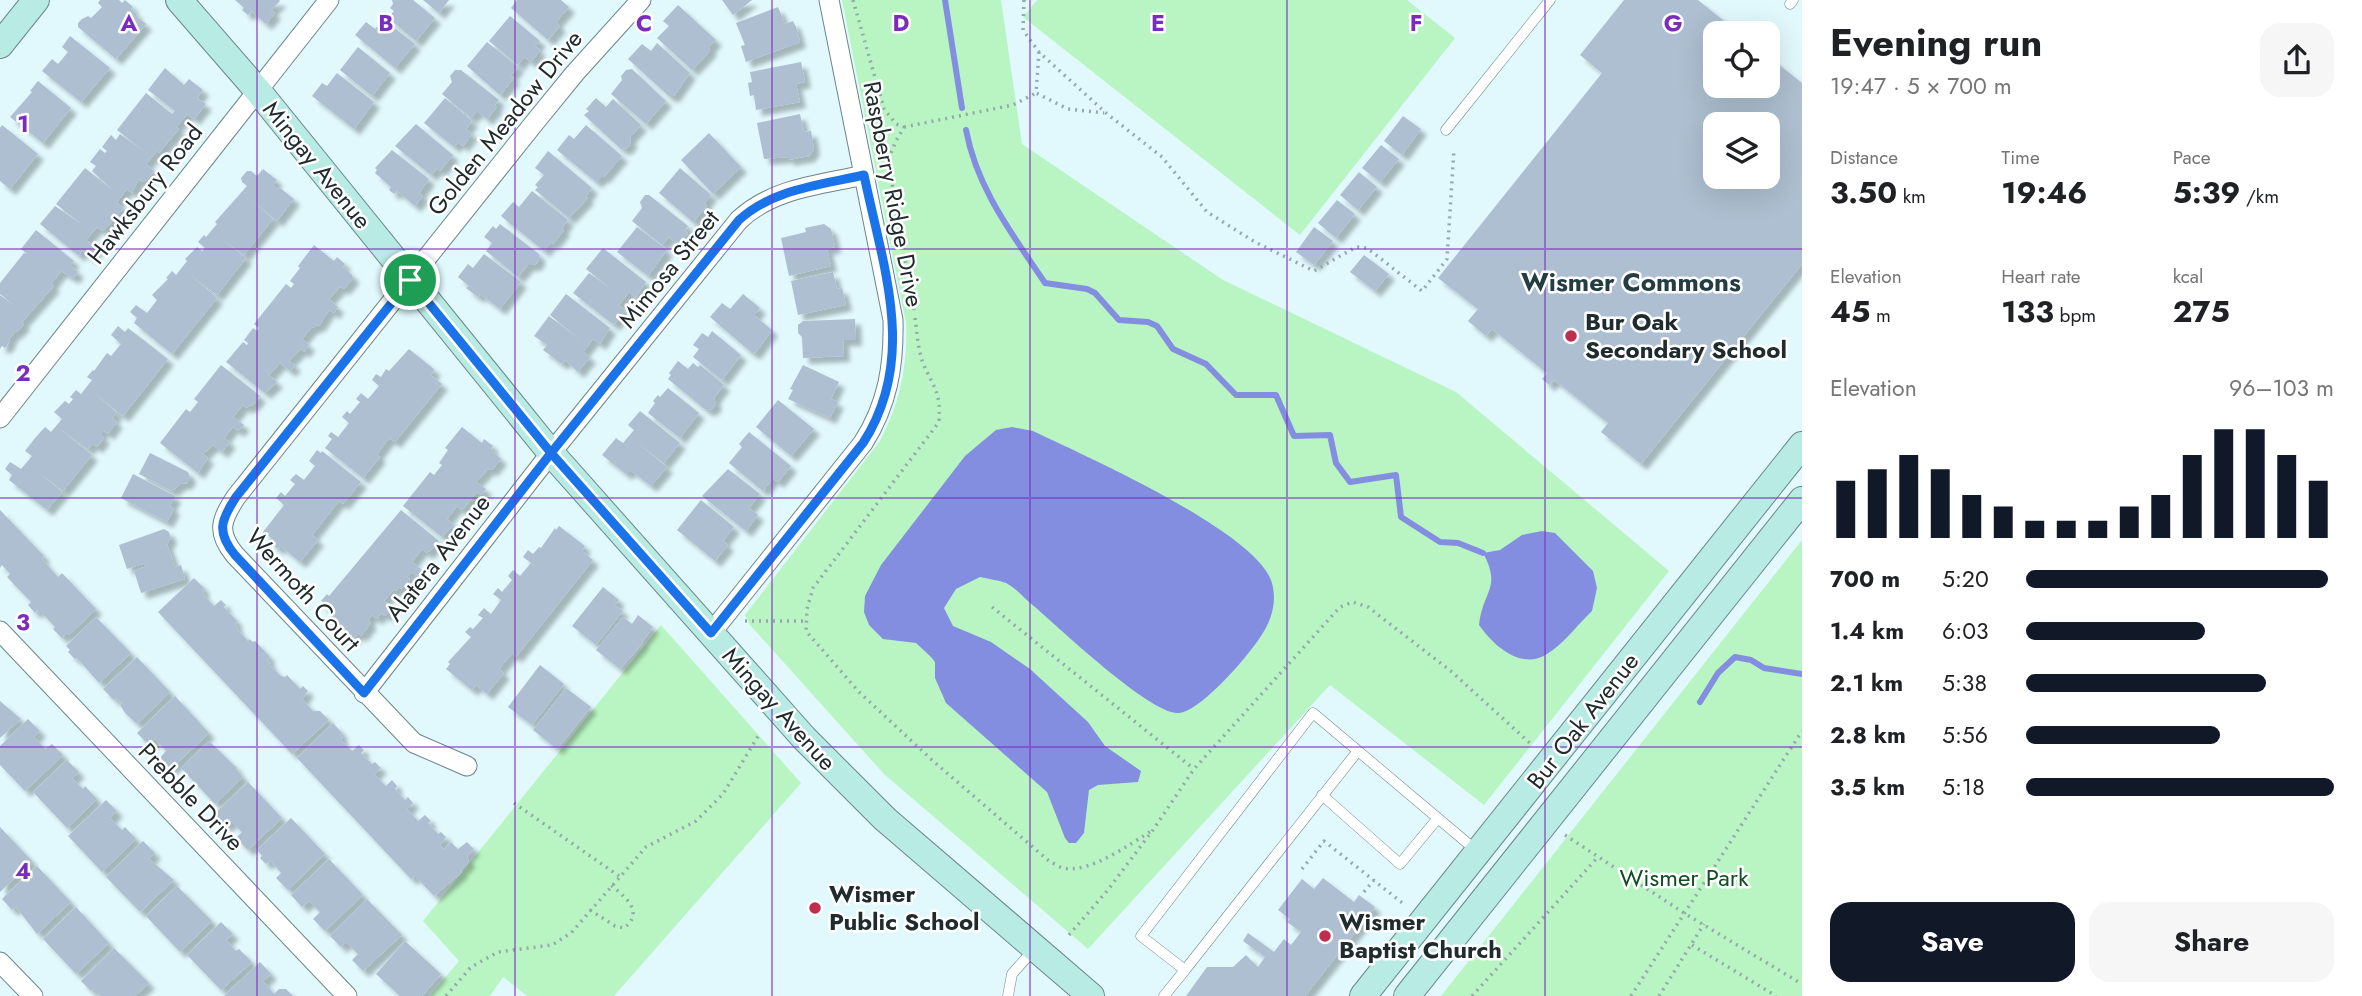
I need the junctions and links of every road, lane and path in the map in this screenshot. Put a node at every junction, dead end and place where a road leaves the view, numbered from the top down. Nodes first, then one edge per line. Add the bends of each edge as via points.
1 (36, 0) edge
2 (179, 0) edge
3 (329, 0) edge
4 (640, 0) edge
5 (829, 0) edge
6 (853, 0) edge
7 (1024, 0) edge
8 (1550, 0) edge
9 (0, 45) edge
10 (1039, 52) junction
11 (258, 91) junction
12 (1036, 93) junction
13 (1106, 113) junction
14 (904, 127) junction
15 (1446, 130) dead end
16 (1454, 149) dead end
17 (864, 175) junction
18 (410, 280) junction
19 (0, 418) edge
20 (1802, 445) edge
21 (551, 453) junction
22 (1802, 500) edge
23 (992, 607) dead end
24 (742, 621) dead end
25 (806, 621) junction
26 (0, 631) edge
27 (711, 633) junction
28 (364, 693) junction
29 (1802, 731) edge
30 (761, 733) dead end
31 (1357, 752) junction
32 (467, 766) dead end
33 (1194, 769) dead end
34 (1322, 795) junction
35 (514, 803) dead end
36 (1438, 818) junction
37 (1153, 830) dead end
38 (1565, 835) dead end
39 (1478, 852) junction
40 (1598, 856) junction
41 (1302, 869) dead end
42 (619, 876) junction
43 (1374, 880) junction
44 (611, 885) junction
45 (1364, 892) dead end
46 (1407, 906) dead end
47 (590, 910) junction
48 (1684, 913) junction
49 (1704, 924) junction
50 (1692, 945) junction
51 (1035, 947) junction
52 (0, 962) edge
53 (1185, 970) junction
54 (1802, 984) edge
55 (33, 996) edge
56 (347, 996) edge
57 (446, 996) edge
58 (1008, 996) edge
59 (1091, 996) edge
60 (1164, 996) edge
61 (1363, 996) edge
62 (1407, 996) edge
63 (1472, 996) edge
64 (1631, 996) edge
65 (1659, 996) edge
66 (1776, 996) edge

1 - 9 street
2 - 11 street, Mingay Avenue
3 - 11 street, Hawksbury Road
4 - 18 street, Golden Meadow Drive via 575,73
5 - 17 street, Raspberry Ridge Drive
6 - 14 path via 884,109
7 - 10 path via 1023,30
8 - 15 lane
10 - 12 path
10 - 13 path
11 - 18 street, Mingay Avenue
11 - 19 street, Hawksbury Road
12 - 13 path via 1068,108
12 - 14 path via 1013,105
13 - 16 path via 1162,157 1207,212 1255,242 1314,271 1356,247 1367,248 1422,291 1447,259
14 - 25 path via 888,160 922,361 941,401 939,422 813,588
17 - 21 street, Mimosa Street via 779,195 754,206
17 - 27 street, Raspberry Ridge Drive via 893,320 888,389 863,443
18 - 21 street, Mingay Avenue
18 - 28 street, Wermoth Court via 236,497 222,524 222,534 235,555
20 - 39 street, Bur Oak Avenue
21 - 27 street, Mingay Avenue
21 - 28 street, Alatera Avenue
22 - 62 street, Bur Oak Avenue
23 - 33 path
24 - 25 path
25 - 37 path via 806,631 859,692 1049,861 1064,868 1086,867
26 - 56 street, Prebble Drive
27 - 51 street, Mingay Avenue via 858,794
28 - 32 street, Wermoth Court via 414,743
29 - 48 path
30 - 42 path via 723,794 696,821 646,847
31 - 34 lane
31 - 36 lane
31 - 53 lane via 1313,713 1142,936
34 - 36 lane via 1400,864
34 - 53 lane
35 - 42 path
36 - 39 lane
38 - 40 path
39 - 61 street, Bur Oak Avenue
40 - 48 path
40 - 63 path
41 - 43 path via 1324,841
42 - 44 path
43 - 45 path
43 - 46 path
44 - 47 path
44 - 47 path via 633,906 630,923 624,928 615,926
47 - 57 path via 571,933 552,945 498,952 471,967
48 - 49 path
48 - 64 path
49 - 50 path
49 - 54 path
50 - 65 path
50 - 66 path
51 - 58 lane via 1012,974
51 - 59 street, Mingay Avenue
52 - 55 street
53 - 60 lane

